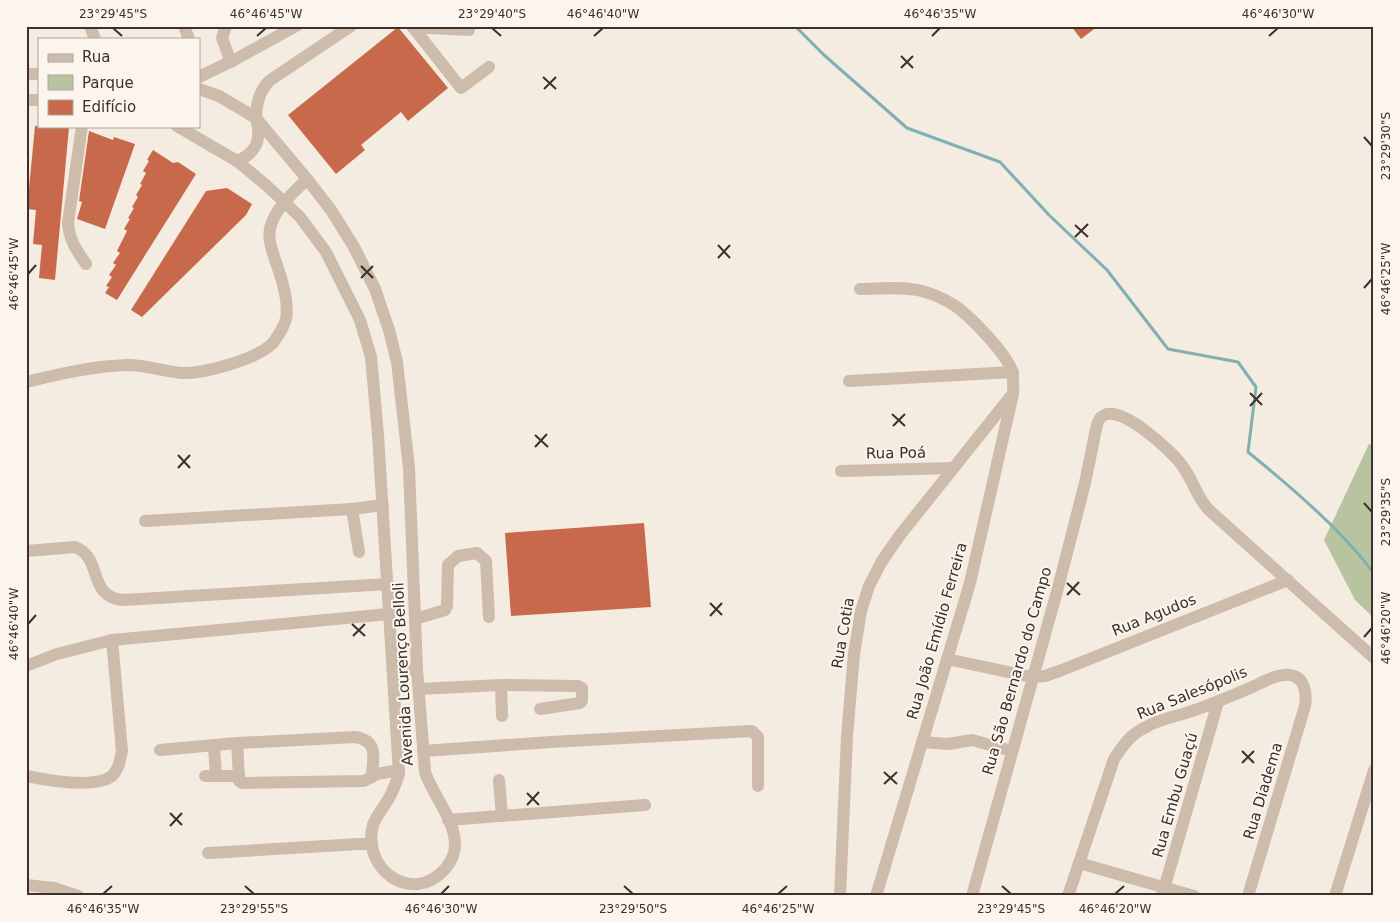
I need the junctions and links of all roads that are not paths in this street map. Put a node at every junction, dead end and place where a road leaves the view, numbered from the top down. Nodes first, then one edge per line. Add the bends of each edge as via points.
1 (90, 26) edge
2 (184, 26) edge
3 (226, 26) edge
4 (351, 26) edge
5 (295, 27) edge
6 (413, 27) edge
7 (469, 30) dead end
8 (278, 31) edge
9 (95, 38) edge
10 (189, 38) edge
11 (231, 62) junction
12 (489, 67) dead end
13 (200, 72) edge
14 (200, 89) edge
15 (256, 118) junction
16 (82, 128) edge
17 (180, 128) edge
18 (237, 161) junction
19 (307, 179) junction
20 (284, 202) junction
21 (86, 264) dead end
22 (860, 289) dead end
23 (1013, 372) junction
24 (849, 381) dead end
25 (26, 382) edge
26 (1013, 394) junction
27 (953, 468) junction
28 (841, 471) dead end
29 (383, 505) junction
30 (352, 509) junction
31 (145, 521) dead end
32 (26, 551) edge
33 (358, 552) dead end
34 (1288, 580) junction
35 (388, 584) junction
36 (389, 614) junction
37 (490, 617) dead end
38 (415, 619) junction
39 (112, 640) junction
40 (1374, 658) edge
41 (947, 659) junction
42 (26, 666) edge
43 (417, 669) junction
44 (393, 670) junction
45 (1032, 677) junction
46 (501, 685) junction
47 (419, 689) junction
48 (1307, 695) joint
49 (1218, 702) junction
50 (540, 709) dead end
51 (502, 716) dead end
52 (922, 742) junction
53 (237, 743) junction
54 (214, 746) junction
55 (160, 750) dead end
56 (423, 751) junction
57 (1012, 751) junction
58 (399, 770) junction
59 (1374, 770) edge
60 (26, 776) edge
61 (239, 776) junction
62 (372, 777) junction
63 (499, 780) dead end
64 (758, 786) dead end
65 (645, 805) dead end
66 (502, 816) junction
67 (448, 820) junction
68 (372, 844) junction
69 (208, 853) dead end
70 (1079, 864) junction
71 (26, 885) edge
72 (1164, 892) edge
73 (78, 896) edge
74 (840, 896) edge
75 (876, 896) edge
76 (972, 896) edge
77 (1068, 896) edge
78 (1194, 896) edge
79 (1248, 896) edge
80 (1335, 896) edge

1 - 9 street
2 - 10 street
3 - 11 street via 222,38
4 - 15 street via 269,81 258,100
5 - 8 street
6 - 7 street
6 - 12 street via 461,88
8 - 11 street
11 - 13 street
14 - 15 street, Avenida Lourenço Belloli via 219,96
15 - 18 street via 258,140 255,148
15 - 19 street, Avenida Lourenço Belloli
16 - 21 street via 68,235
17 - 18 street, Avenida Lourenço Belloli
18 - 20 street, Avenida Lourenço Belloli
19 - 20 street
19 - 38 street, Avenida Lourenço Belloli via 354,247 375,289 397,362 409,468
20 - 25 street via 270,228 270,240 285,293 286,320 264,350 198,372 122,366
20 - 29 street, Avenida Lourenço Belloli via 326,252 360,320 371,357
22 - 23 street via 920,291 940,297 956,306 987,336
23 - 24 street
23 - 26 street, Rua João Emídio Ferreira
26 - 27 street, Rua Cotia
26 - 41 street, Rua João Emídio Ferreira via 970,583
27 - 28 street, Rua Poá
27 - 74 street, Rua Cotia via 882,561 860,611 847,737
29 - 30 street
29 - 35 street, Avenida Lourenço Belloli
30 - 31 street
30 - 33 street
32 - 35 street via 82,550 102,590 107,596 119,600
34 - 40 street
34 - 45 street, Rua Agudos via 1062,670
34 - 45 street, Rua São Bernardo do Campo via 1209,510 1199,498 1182,464 1158,441 1135,423 1109,413 1102,416 1096,429 1058,588
35 - 36 street, Avenida Lourenço Belloli
36 - 39 street
36 - 44 street, Avenida Lourenço Belloli
37 - 38 street via 486,561 477,553 458,556 448,565 447,606 444,610
38 - 43 street, Avenida Lourenço Belloli
39 - 42 street
39 - 60 street via 122,751 118,767 101,781 45,780
41 - 45 street
41 - 52 street, Rua João Emídio Ferreira
43 - 44 street
43 - 47 street, Avenida Lourenço Belloli
44 - 58 street, Avenida Lourenço Belloli
45 - 57 street, Rua São Bernardo do Campo
46 - 47 street
46 - 50 street via 582,688 580,704
46 - 51 street
47 - 56 street, Avenida Lourenço Belloli
48 - 49 street, Rua Salesópolis via 1297,678 1282,675
48 - 79 street, Rua Diadema
49 - 70 street, Rua Salesópolis via 1147,726 1124,743 1114,759
49 - 72 street, Rua Embu Guaçú
52 - 57 street via 948,744 972,740
52 - 75 street, Rua João Emídio Ferreira
53 - 54 street
53 - 61 street
53 - 62 street via 366,739 373,751
54 - 55 street
54 - 61 street via 211,776
56 - 64 street via 752,731 758,737
56 - 67 street, Avenida Lourenço Belloli via 428,782
57 - 76 street, Rua São Bernardo do Campo
58 - 62 street
58 - 68 street, Avenida Lourenço Belloli via 396,785 374,825
59 - 80 street
61 - 62 street via 242,783 364,781
63 - 66 street
65 - 66 street
66 - 67 street
67 - 68 street, Avenida Lourenço Belloli via 454,833 452,861 430,882 406,884 395,879 380,868 373,855
68 - 69 street
70 - 72 street
70 - 77 street, Rua Salesópolis
71 - 73 street via 54,888
72 - 78 street

